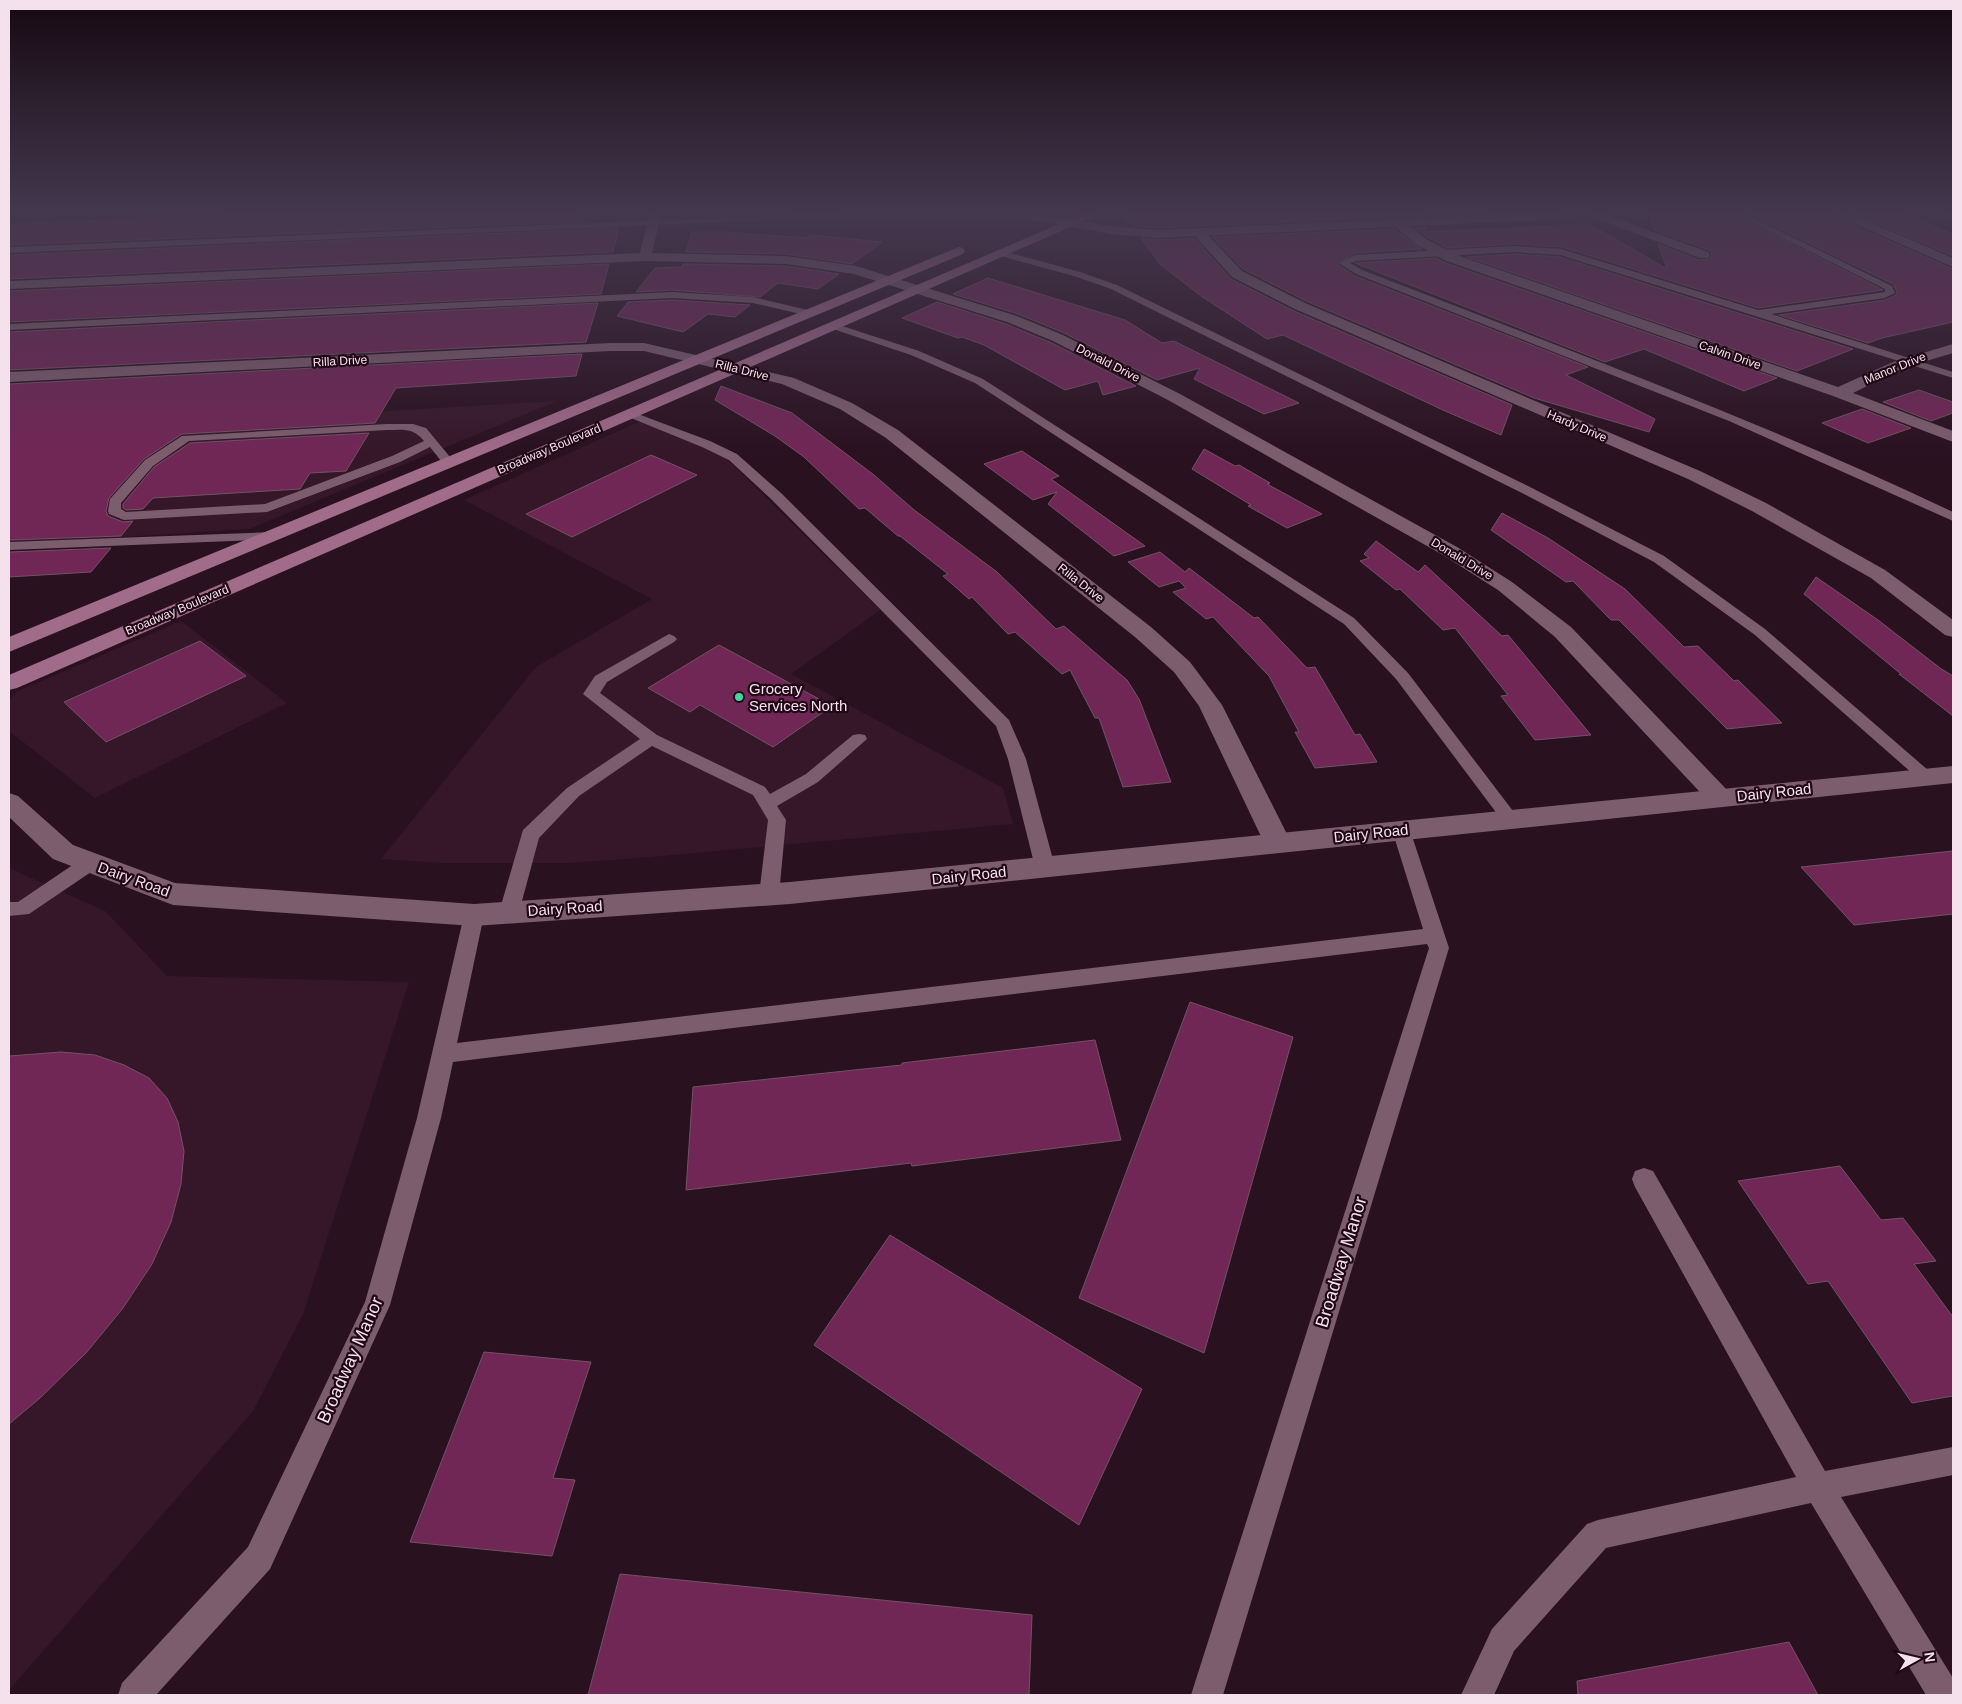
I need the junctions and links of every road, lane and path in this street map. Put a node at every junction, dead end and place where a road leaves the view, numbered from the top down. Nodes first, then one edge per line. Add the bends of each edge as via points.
1 (853, 295) edge
2 (906, 295) edge
3 (931, 295) edge
4 (1129, 295) edge
5 (1277, 295) edge
6 (1417, 295) edge
7 (1560, 295) edge
8 (1698, 295) edge
9 (1887, 295) edge
10 (809, 313) junction
11 (1758, 313) junction
12 (833, 326) junction
13 (9, 328) edge
14 (1953, 348) edge
15 (697, 360) junction
16 (1909, 361) junction
17 (736, 368) junction
18 (1953, 375) edge
19 (9, 377) edge
20 (1839, 393) junction
21 (630, 414) junction
22 (1953, 437) edge
23 (431, 442) junction
24 (449, 463) junction
25 (1953, 517) edge
26 (273, 536) junction
27 (9, 546) edge
28 (1953, 630) edge
29 (669, 639) dead end
30 (9, 645) edge
31 (9, 683) edge
32 (650, 739) junction
33 (859, 739) dead end
34 (1940, 776) edge
35 (1720, 798) junction
36 (9, 802) edge
37 (767, 804) junction
38 (1510, 819) junction
39 (1401, 830) junction
40 (1277, 842) junction
41 (90, 863) junction
42 (1045, 867) junction
43 (769, 895) junction
44 (9, 909) edge
45 (509, 912) junction
46 (474, 914) junction
47 (1434, 935) junction
48 (443, 1054) junction
49 (1644, 1179) dead end
50 (1953, 1461) edge
51 (1818, 1487) junction
52 (134, 1695) edge
53 (1207, 1695) edge
54 (1477, 1695) edge
55 (1945, 1695) edge

1 - 10 main road, Broadway Boulevard
2 - 12 main road, Broadway Boulevard
3 - 35 street, Donald Drive via 1012,319 1058,338 1174,397 1450,551 1506,586 1563,632
4 - 34 lane via 1659,559 1760,632
5 - 28 street, Hardy Drive via 1702,479 1878,574
6 - 25 lane via 1757,427
7 - 20 street, Calvin Drive
8 - 11 lane
9 - 11 lane
10 - 13 lane via 753,300 672,295
10 - 15 main road, Broadway Boulevard
11 - 16 lane
12 - 17 main road, Broadway Boulevard
12 - 38 lane via 915,352 979,381 1349,621 1402,676
14 - 16 street, Manor Drive
15 - 17 street, Rilla Drive
15 - 19 street, Rilla Drive via 644,347 588,347
15 - 24 main road, Broadway Boulevard
16 - 18 lane
16 - 20 street, Manor Drive
17 - 21 main road, Broadway Boulevard
17 - 40 street, Rilla Drive via 788,382 846,406 892,434 1143,632 1182,667 1210,705
20 - 22 street, Calvin Drive
21 - 31 main road, Broadway Boulevard
21 - 42 lane via 732,457 776,496 1003,724 1017,760
23 - 23 lane via 422,430 396,427 186,438 149,463 116,502 114,511 124,516 267,508
23 - 24 lane
24 - 26 main road, Broadway Boulevard
26 - 27 lane
26 - 30 main road, Broadway Boulevard
29 - 32 lane via 601,679 591,694
32 - 37 lane via 760,791
32 - 45 lane via 573,792 530,835
33 - 37 lane via 812,778
34 - 35 street, Dairy Road
35 - 38 street, Dairy Road
36 - 41 street, Dairy Road via 63,852
37 - 43 lane via 778,820
38 - 39 street, Dairy Road
39 - 40 street, Dairy Road
39 - 47 lane, Broadway Manor
40 - 42 street, Dairy Road
41 - 44 lane via 22,909
41 - 46 street, Dairy Road via 173,894
42 - 43 street, Dairy Road
43 - 45 street, Dairy Road
45 - 46 street, Dairy Road
46 - 48 lane, Broadway Manor
47 - 48 lane
47 - 53 lane, Broadway Manor via 1438,948
48 - 52 lane, Broadway Manor via 429,1118 377,1305 259,1558
49 - 51 lane
50 - 51 lane
51 - 54 lane via 1598,1535 1503,1640
51 - 55 lane

